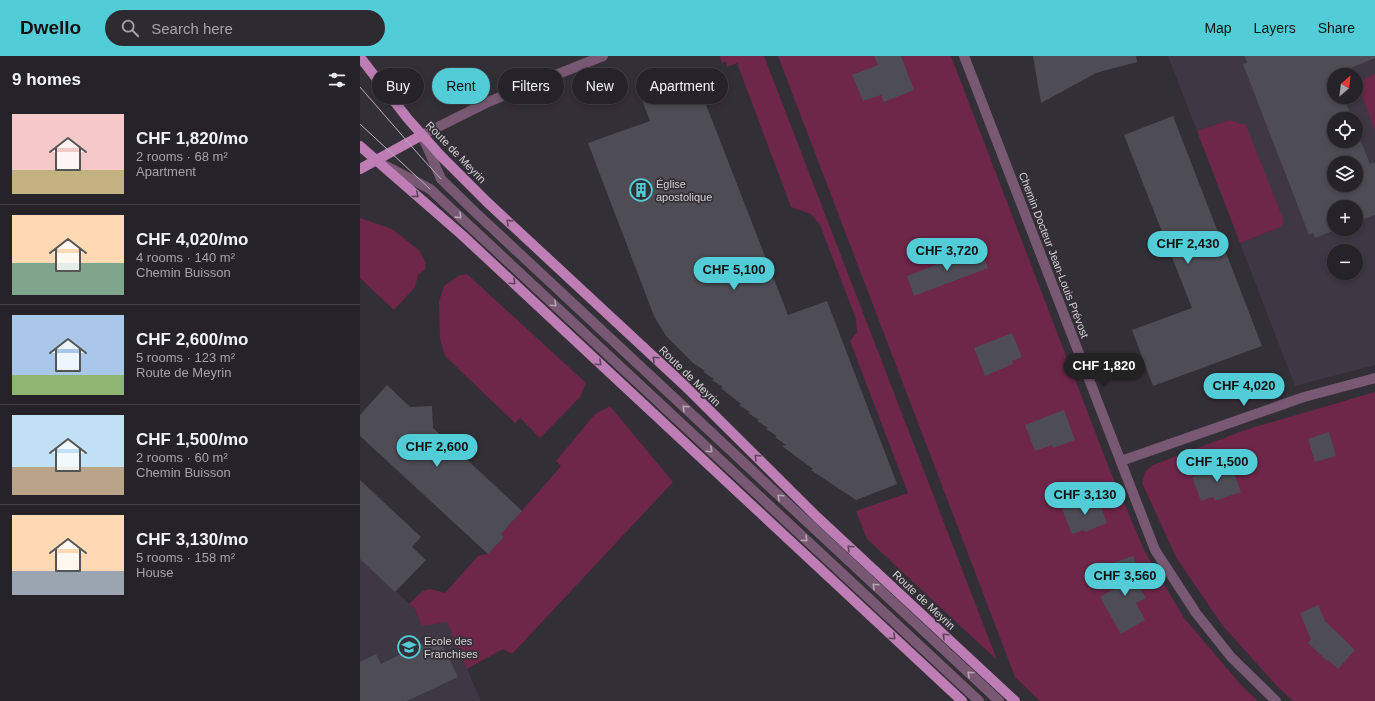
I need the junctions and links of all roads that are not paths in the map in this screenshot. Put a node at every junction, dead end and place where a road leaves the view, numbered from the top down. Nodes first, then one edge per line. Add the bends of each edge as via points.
1 (603, 56) edge
2 (964, 56) edge
3 (360, 57) edge
4 (422, 135) junction
5 (360, 146) edge
6 (376, 160) junction
7 (360, 170) edge
8 (1375, 378) edge
9 (1121, 461) junction
10 (962, 701) edge
11 (979, 701) edge
12 (999, 701) edge
13 (1015, 701) edge
14 (1276, 701) edge

1 - 4 street via 488,102
2 - 9 street, Chemin Docteur Jean-Louis Prévost
3 - 4 main road, Route de Meyrin
4 - 6 main road
12 -> 4 street via 460,198 440,178
13 -> 4 main road, Route de Meyrin via 817,517 684,385 487,202
5 - 6 main road
6 - 7 main road
6 -> 10 main road via 462,235
6 -> 11 street via 430,189
8 - 9 street via 1304,397
9 - 14 street, Chemin Docteur Jean-Louis Prévost via 1155,550 1196,613 1231,657

